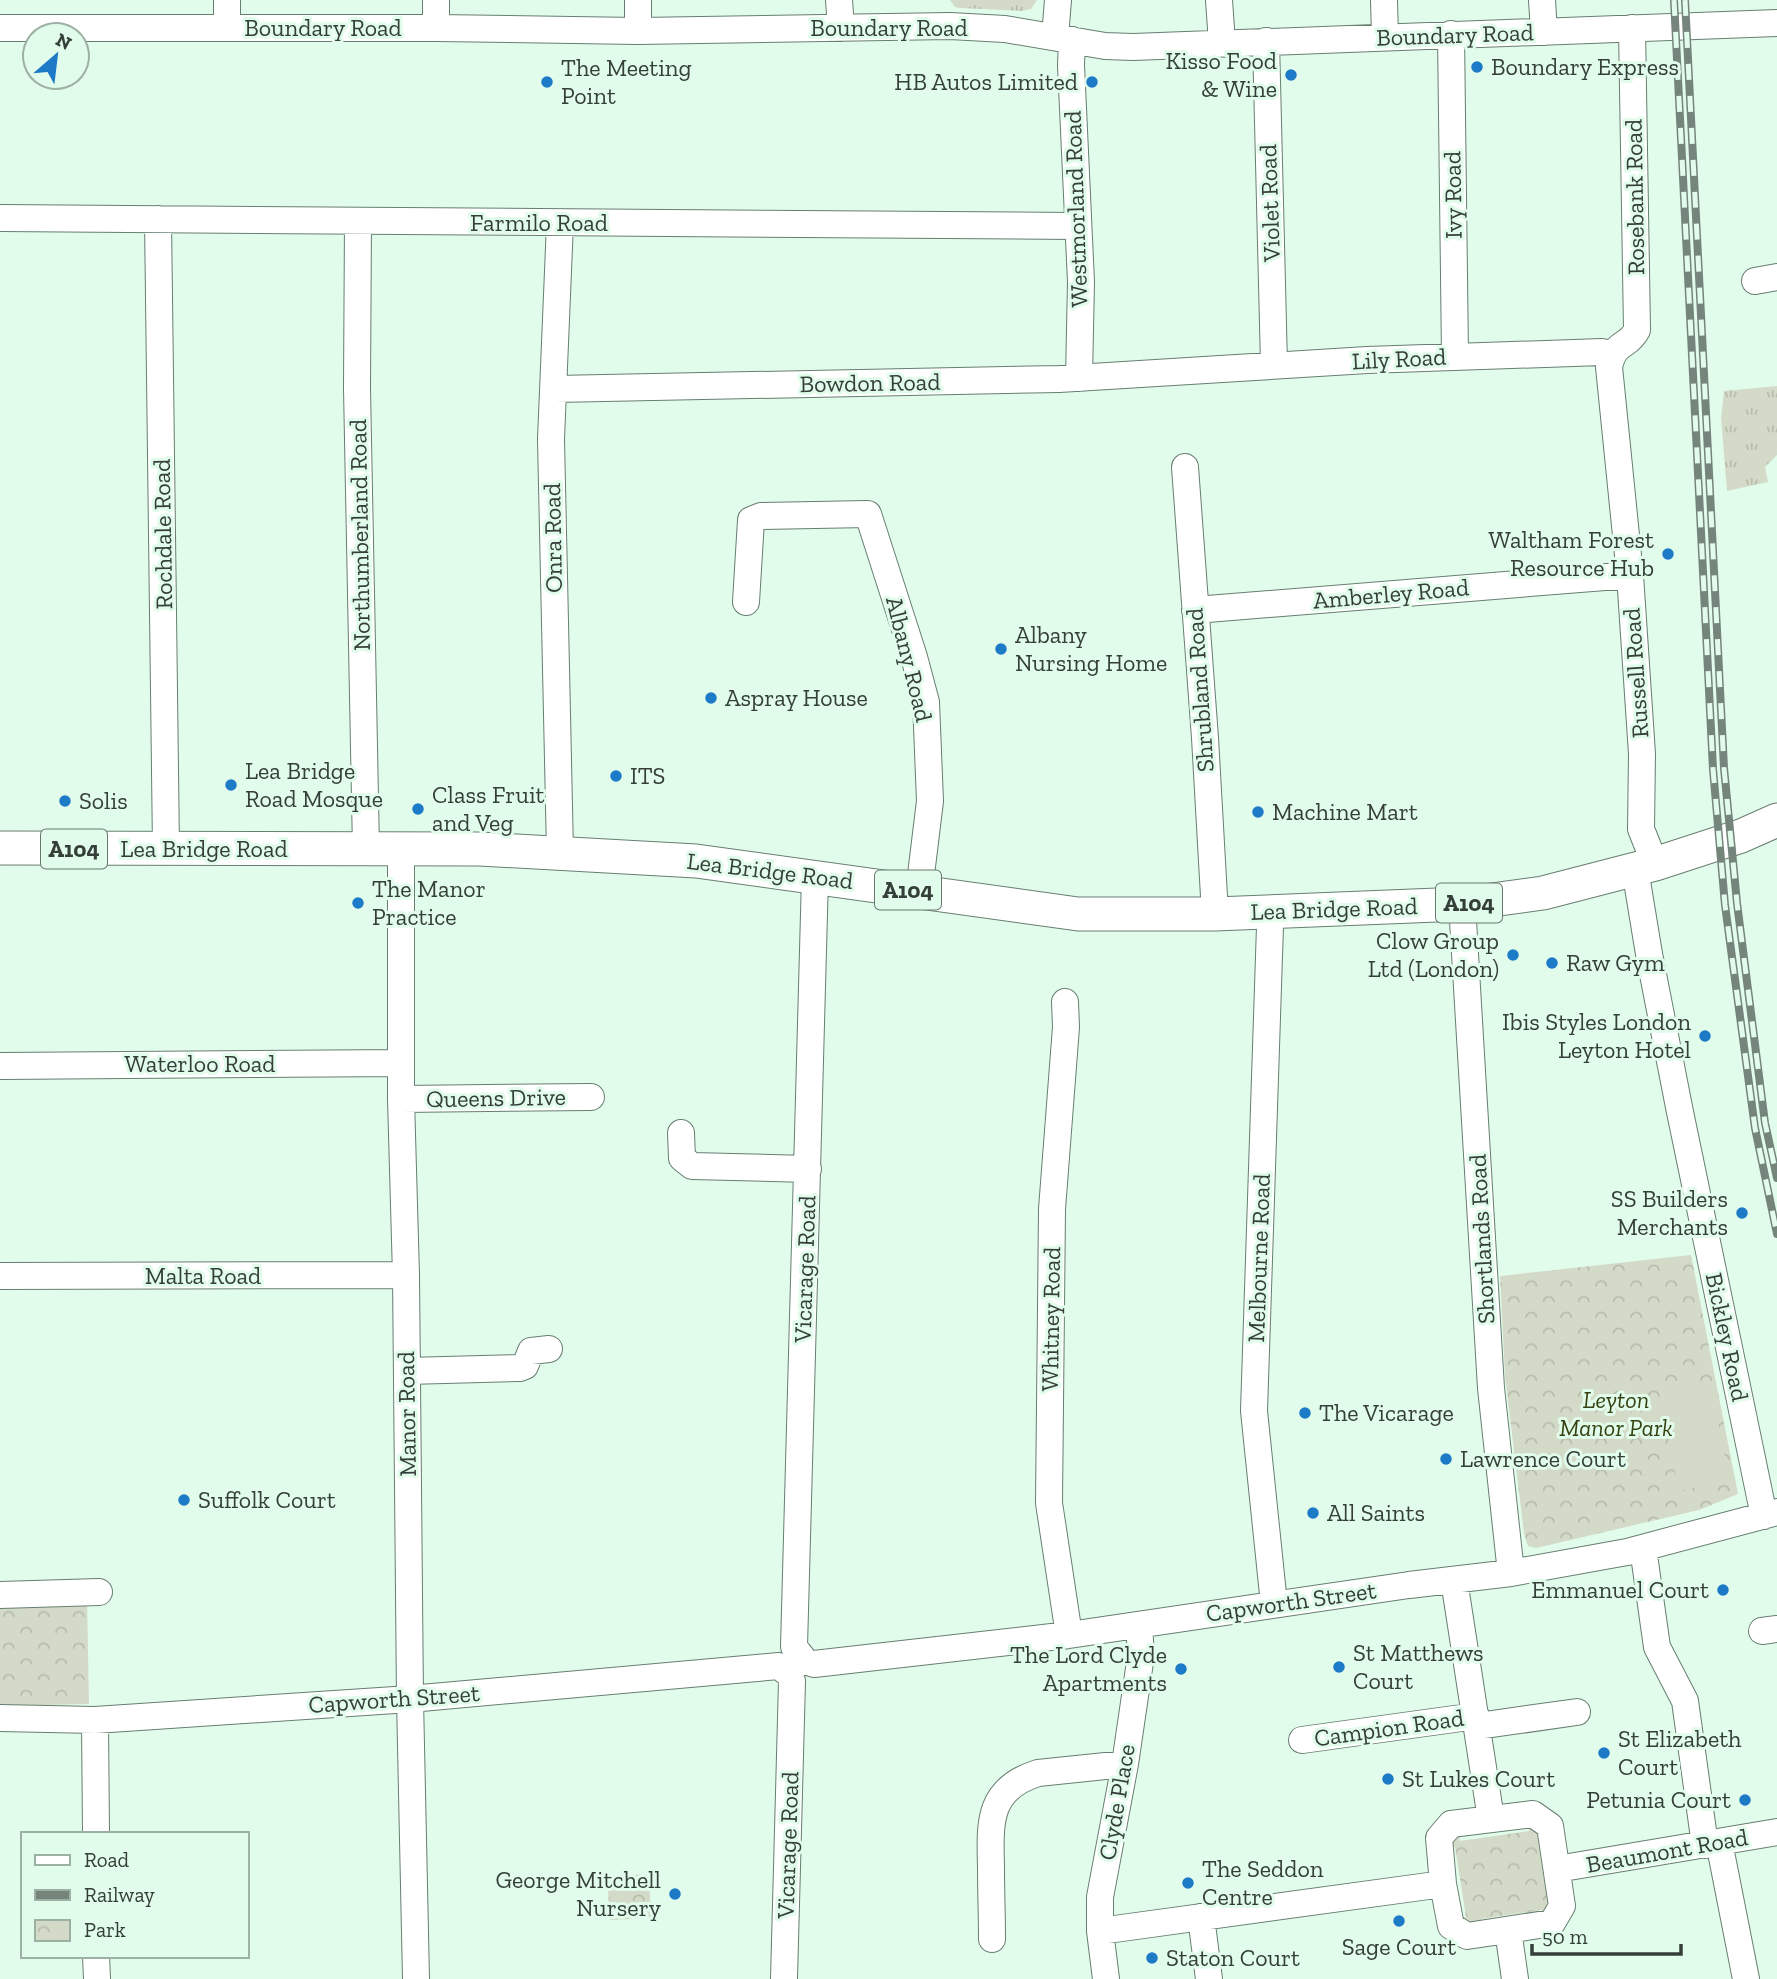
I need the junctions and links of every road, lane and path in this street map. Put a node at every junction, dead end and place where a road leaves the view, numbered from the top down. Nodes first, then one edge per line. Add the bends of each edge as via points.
1 (227, 0) edge
2 (436, 0) edge
3 (638, 0) edge
4 (839, 0) edge
5 (1058, 0) edge
6 (1219, 0) edge
7 (1384, 0) edge
8 (1542, 0) edge
9 (1777, 23) edge
10 (0, 27) edge
11 (436, 27) junction
12 (227, 28) junction
13 (841, 28) junction
14 (1632, 28) junction
15 (638, 31) junction
16 (1544, 32) junction
17 (1451, 34) junction
18 (1385, 37) junction
19 (1064, 38) junction
20 (1266, 41) junction
21 (1222, 43) junction
22 (0, 218) edge
23 (158, 219) junction
24 (358, 221) junction
25 (560, 223) junction
26 (1077, 226) junction
27 (1612, 355) junction
28 (1455, 356) junction
29 (1274, 365) junction
30 (1185, 371) joint
31 (1079, 378) junction
32 (555, 390) junction
33 (1185, 467) dead end
34 (1630, 575) junction
35 (746, 602) dead end
36 (1195, 610) junction
37 (1777, 820) edge
38 (0, 848) edge
39 (166, 849) junction
40 (401, 849) junction
41 (366, 850) junction
42 (560, 852) junction
43 (1645, 867) junction
44 (815, 877) junction
45 (919, 891) junction
46 (1462, 904) junction
47 (1268, 911) junction
48 (1215, 914) junction
49 (1065, 1002) dead end
50 (401, 1063) junction
51 (0, 1066) edge
52 (591, 1097) dead end
53 (401, 1099) junction
54 (681, 1133) dead end
55 (808, 1169) junction
56 (406, 1275) junction
57 (0, 1276) edge
58 (549, 1349) dead end
59 (407, 1371) junction
60 (1770, 1514) edge
61 (1643, 1548) junction
62 (1511, 1573) junction
63 (1454, 1580) junction
64 (99, 1592) dead end
65 (0, 1595) edge
66 (1274, 1604) junction
67 (1139, 1625) junction
68 (1069, 1635) junction
69 (794, 1665) junction
70 (410, 1699) junction
71 (1577, 1712) dead end
72 (0, 1718) edge
73 (95, 1720) junction
74 (1477, 1721) junction
75 (1302, 1740) dead end
76 (1125, 1764) junction
77 (1491, 1819) junction
78 (96, 1832) edge
79 (1777, 1832) edge
80 (1712, 1844) junction
81 (1557, 1870) junction
82 (1443, 1884) junction
83 (1200, 1917) junction
84 (1508, 1930) junction
85 (1100, 1931) junction
86 (992, 1938) dead end
87 (96, 1958) edge
88 (97, 1979) edge
89 (416, 1979) edge
90 (784, 1979) edge
91 (1107, 1979) edge
92 (1209, 1979) edge
93 (1515, 1979) edge
94 (1746, 1979) edge

1 - 12 street
2 - 11 street
3 - 15 street
4 - 13 street
5 - 19 street, Westmorland Road
6 - 21 street
7 - 18 street
8 - 16 street
9 - 14 street, Boundary Road
10 - 12 street, Boundary Road
11 - 12 street, Boundary Road
11 - 15 street, Boundary Road
13 - 15 street, Boundary Road
13 - 19 street, Boundary Road via 950,26
14 - 16 street, Boundary Road
14 - 27 street, Rosebank Road via 1637,330
16 - 17 street, Boundary Road
17 - 18 street, Boundary Road
17 - 28 street, Ivy Road
18 - 20 street, Boundary Road
19 - 21 street, Boundary Road via 1119,47
19 - 26 street, Westmorland Road via 1071,65
20 - 21 street, Boundary Road
20 - 29 street, Violet Road
22 - 23 street, Farmilo Road
23 - 24 street, Farmilo Road
23 - 39 street, Rochdale Road
24 - 25 street, Farmilo Road
24 - 41 street, Northumberland Road
25 - 26 street, Farmilo Road
25 - 32 street, Onra Road
26 - 31 street, Westmorland Road
27 - 28 street, Lily Road
27 - 34 street, Russell Road via 1609,367
28 - 29 street, Lily Road
29 - 30 street, Lily Road
30 - 31 street, Bowdon Road
31 - 32 street, Bowdon Road
32 - 42 street, Onra Road via 551,439
33 - 36 street, Shrubland Road
34 - 36 street, Amberley Road
34 - 43 street, Russell Road
35 - 45 street, Albany Road via 751,520 868,514 926,702 930,801
36 - 48 street, Shrubland Road
37 - 43 main road, Lea Bridge Road / A104
38 - 39 main road, Lea Bridge Road / A104
39 - 41 main road, Lea Bridge Road / A104
40 - 41 main road, Lea Bridge Road / A104
40 - 42 main road, Lea Bridge Road / A104
40 - 50 street, Manor Road
42 - 44 main road, Lea Bridge Road / A104 via 696,861
43 - 46 main road, Lea Bridge Road / A104 via 1543,893
43 - 60 street, Bickley Road via 1649,954 1677,1099
44 - 45 main road, Lea Bridge Road / A104
44 - 55 street, Vicarage Road
45 - 48 main road, Lea Bridge Road / A104 via 1088,915
46 - 47 main road, Lea Bridge Road / A104
46 - 62 street, Shortlands Road via 1491,1388
47 - 48 main road, Lea Bridge Road / A104
47 - 66 street, Melbourne Road via 1254,1411
49 - 68 street, Whitney Road via 1052,1209 1049,1503
50 - 51 street, Waterloo Road
50 - 53 street, Manor Road
52 - 53 street, Queens Drive
53 - 56 street, Manor Road
54 - 55 street via 682,1158 692,1166
55 - 69 street, Vicarage Road
56 - 57 street, Malta Road
56 - 59 street, Manor Road
58 - 59 street via 531,1351 520,1368
59 - 70 street, Manor Road
60 - 61 street, Capworth Street
61 - 62 street, Capworth Street
61 - 80 street via 1657,1647 1685,1701
62 - 63 street, Capworth Street
63 - 66 street, Capworth Street
63 - 74 street, Campion Road
64 - 65 street
66 - 67 street, Capworth Street
67 - 68 street, Capworth Street
67 - 76 street, Clyde Place via 1141,1655
68 - 69 street, Capworth Street
69 - 70 street, Capworth Street
69 - 90 street, Vicarage Road
70 - 73 street, Capworth Street
70 - 89 street, Manor Road
71 - 74 street, Campion Road
72 - 73 street, Capworth Street
73 - 78 street
74 - 75 street, Campion Road
74 - 77 street, Campion Road
76 - 85 street, Clyde Place via 1100,1898
76 - 86 street via 1038,1773 1005,1791 990,1826
77 - 81 street, Beaumont Road via 1533,1814 1550,1826
77 - 82 street, Beaumont Road via 1451,1824 1438,1838
79 - 80 street, Beaumont Road
80 - 81 street, Beaumont Road
80 - 94 street
81 - 84 street, Beaumont Road via 1562,1906 1552,1923
82 - 83 street
82 - 84 street, Beaumont Road via 1451,1926 1467,1936
83 - 85 street
83 - 92 street
84 - 93 street
85 - 91 street, Clyde Place
87 - 88 street

